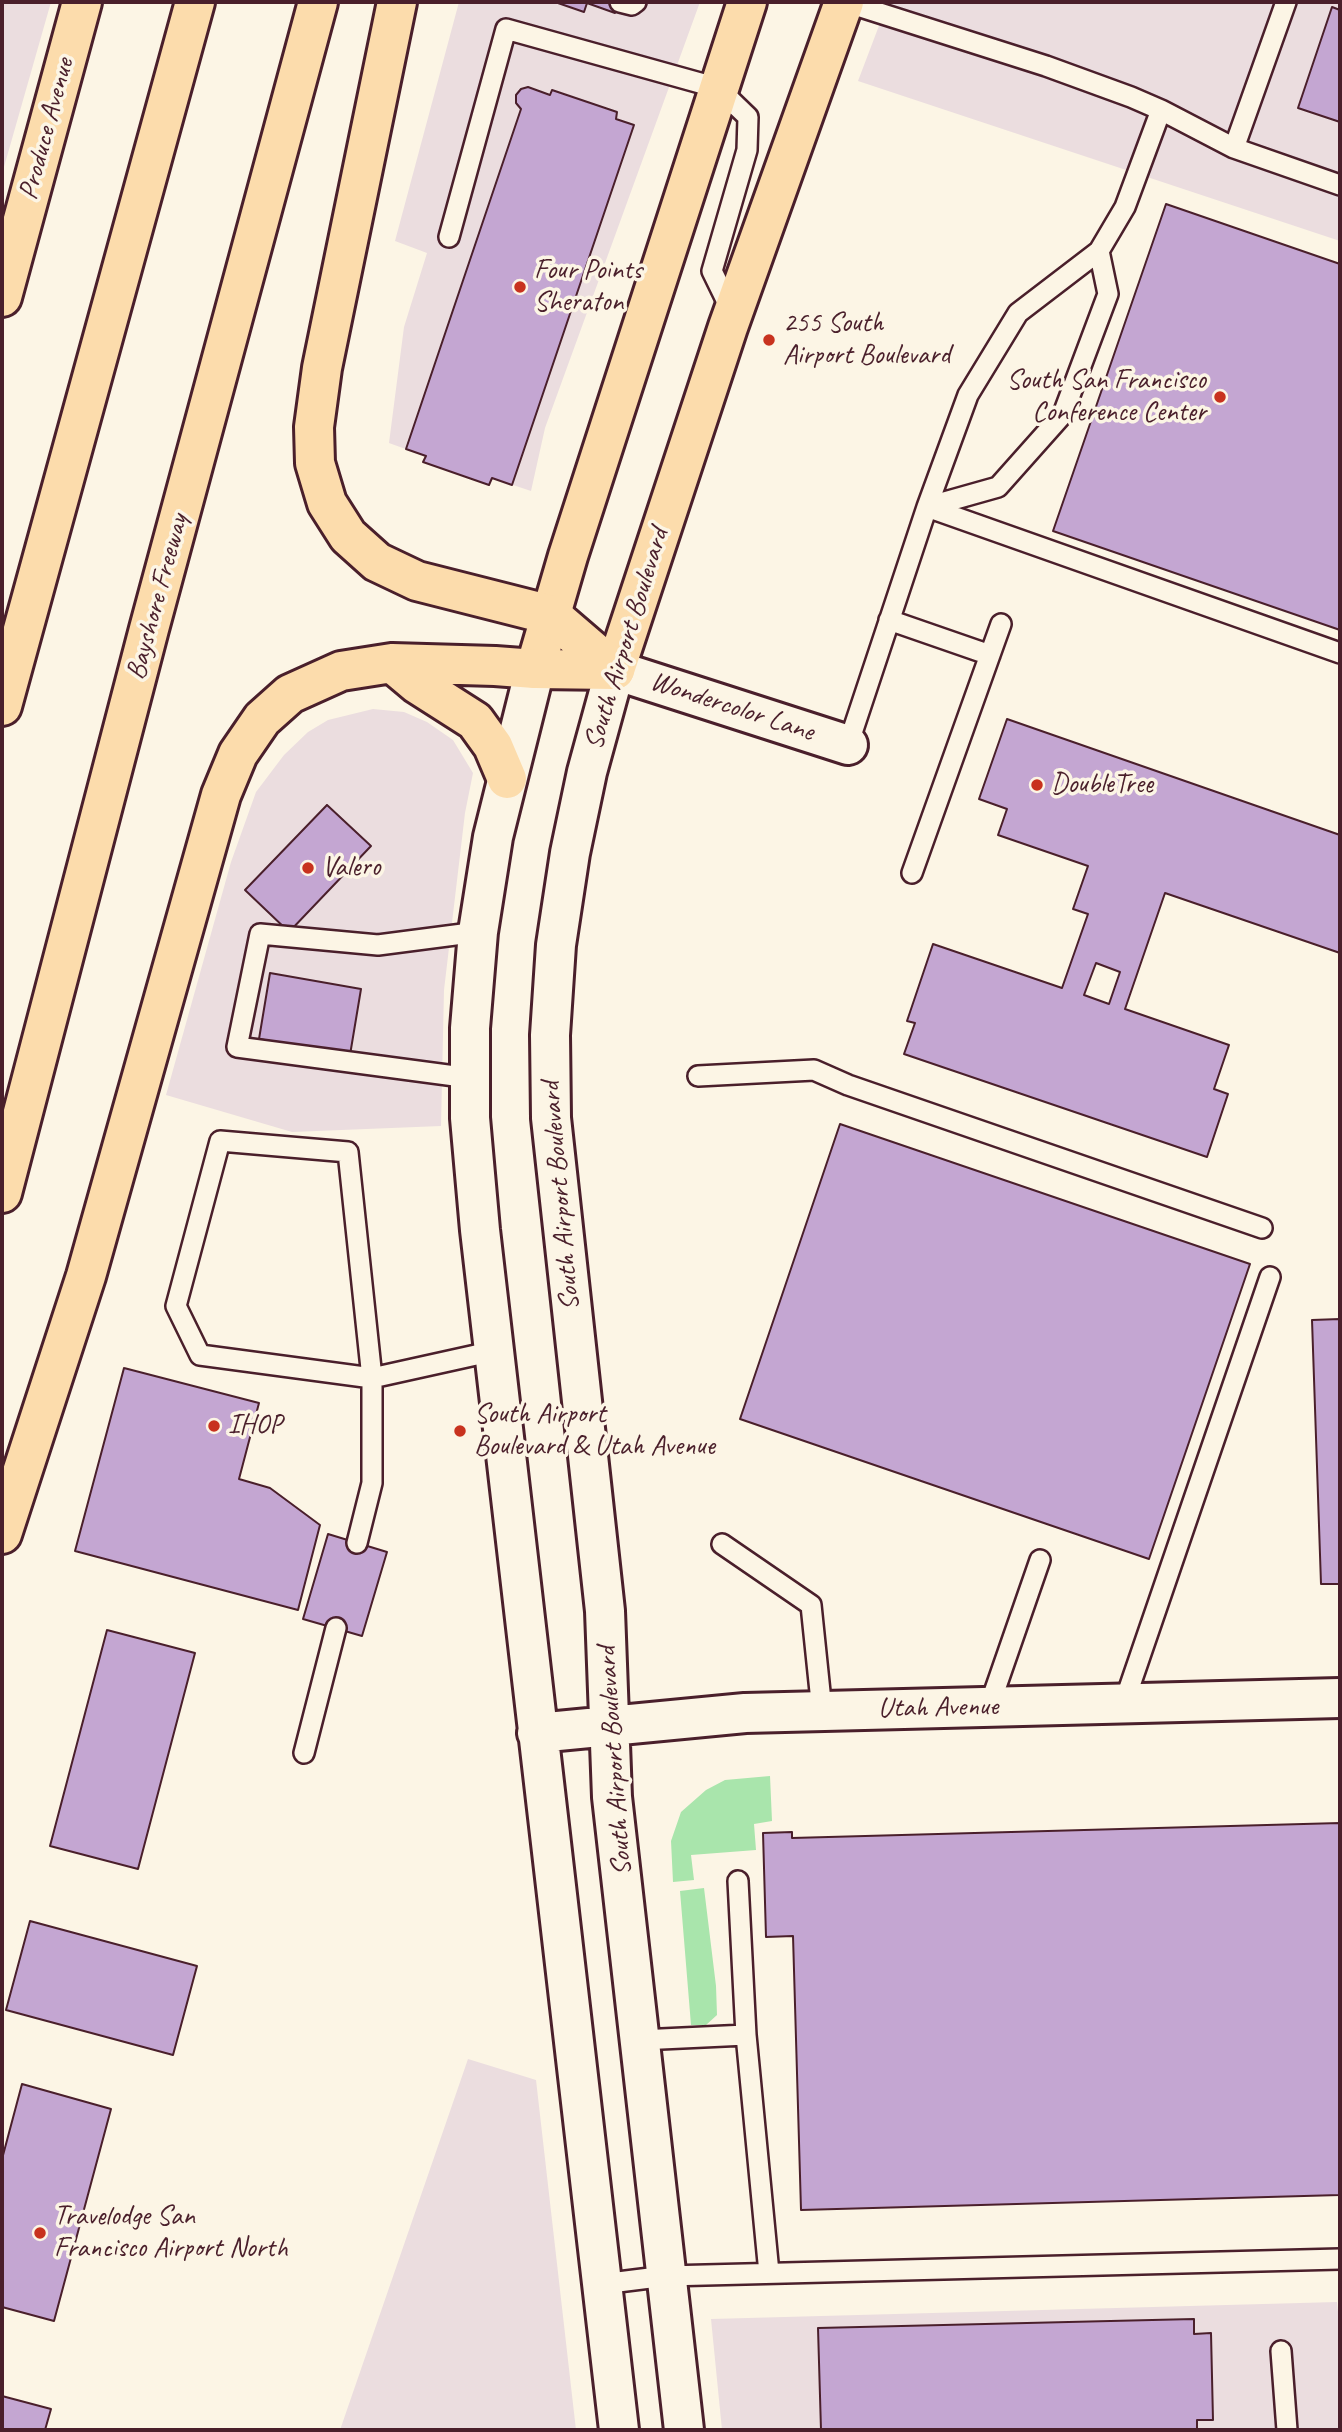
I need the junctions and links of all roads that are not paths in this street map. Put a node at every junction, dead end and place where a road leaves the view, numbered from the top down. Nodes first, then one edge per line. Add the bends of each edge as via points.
1 (82, 2) edge
2 (195, 2) edge
3 (318, 2) edge
4 (397, 2) edge
5 (620, 2) edge
6 (636, 2) edge
7 (747, 2) edge
8 (845, 2) edge
9 (1286, 2) edge
10 (718, 88) junction
11 (1161, 110) junction
12 (1234, 148) junction
13 (1340, 185) edge
14 (449, 237) dead end
15 (1099, 251) junction
16 (2, 297) edge
17 (733, 314) junction
18 (927, 507) junction
19 (551, 615) junction
20 (889, 620) junction
21 (1001, 624) dead end
22 (1340, 653) edge
23 (990, 655) junction
24 (393, 663) junction
25 (536, 669) junction
26 (615, 670) junction
27 (2, 706) edge
28 (848, 745) joint
29 (507, 779) junction
30 (912, 873) dead end
31 (478, 932) junction
32 (698, 1076) dead end
33 (470, 1078) junction
34 (2, 1193) edge
35 (1262, 1228) dead end
36 (1270, 1277) dead end
37 (494, 1351) junction
38 (372, 1378) junction
39 (2, 1534) edge
40 (357, 1543) dead end
41 (722, 1544) dead end
42 (1040, 1560) dead end
43 (336, 1628) dead end
44 (1340, 1698) edge
45 (1124, 1703) junction
46 (989, 1707) junction
47 (822, 1711) junction
48 (610, 1727) junction
49 (537, 1732) junction
50 (304, 1753) dead end
51 (737, 1881) dead end
52 (746, 2035) junction
53 (640, 2039) junction
54 (1340, 2259) edge
55 (769, 2273) junction
56 (666, 2276) junction
57 (602, 2284) junction
58 (1281, 2351) dead end
59 (619, 2430) edge
60 (684, 2430) edge
61 (1287, 2430) edge

1 - 16 main road, Produce Avenue
2 - 27 main road
3 - 34 main road, Bayshore Freeway
4 - 19 main road via 322,368 314,427 315,463 327,503 348,537 377,562 418,581
5 - 6 lane
7 - 10 main road
8 - 11 lane via 1046,65
8 - 17 main road, South Airport Boulevard
9 - 12 lane
10 - 14 lane via 506,29
10 - 17 lane via 748,117 747,150 712,271
10 - 19 main road
11 - 12 lane
11 - 15 lane via 1125,207
12 - 13 lane
15 - 18 lane via 1018,313 968,395
15 - 18 lane via 1108,294 1063,414 999,487
17 - 26 main road, South Airport Boulevard
18 - 20 lane
18 - 22 lane
19 - 25 main road
19 - 26 main road
20 - 23 lane
20 - 28 lane
21 - 23 lane
23 - 30 lane
24 - 25 main road
24 - 29 main road via 475,721 493,746
24 - 39 main road via 341,671 289,694 262,719 237,754 221,796 86,1276
25 - 26 main road
25 - 29 street
26 - 28 street, Wondercolor Lane
26 - 48 street, South Airport Boulevard via 570,853 556,945 550,1035 551,1118 605,1611
29 - 31 street
31 - 33 street
31 - 33 lane via 378,945 260,934 237,1047
32 - 35 lane via 814,1070
33 - 37 street via 470,1118
36 - 45 lane
37 - 38 lane
37 - 49 street
38 - 38 lane via 348,1152 220,1141 176,1306 200,1355
38 - 40 lane via 372,1483
41 - 47 lane via 811,1605
42 - 46 lane
43 - 50 lane
44 - 45 street, Utah Avenue
45 - 46 street, Utah Avenue
46 - 47 street, Utah Avenue
47 - 48 street, Utah Avenue via 744,1713
48 - 49 street, Utah Avenue
48 - 53 street, South Airport Boulevard via 612,1797
49 - 57 street
51 - 52 lane
52 - 53 lane
52 - 55 lane
53 - 56 street, South Airport Boulevard
54 - 55 lane
55 - 56 lane
56 - 57 lane
56 - 60 street, South Airport Boulevard
57 - 59 street
58 - 61 lane

